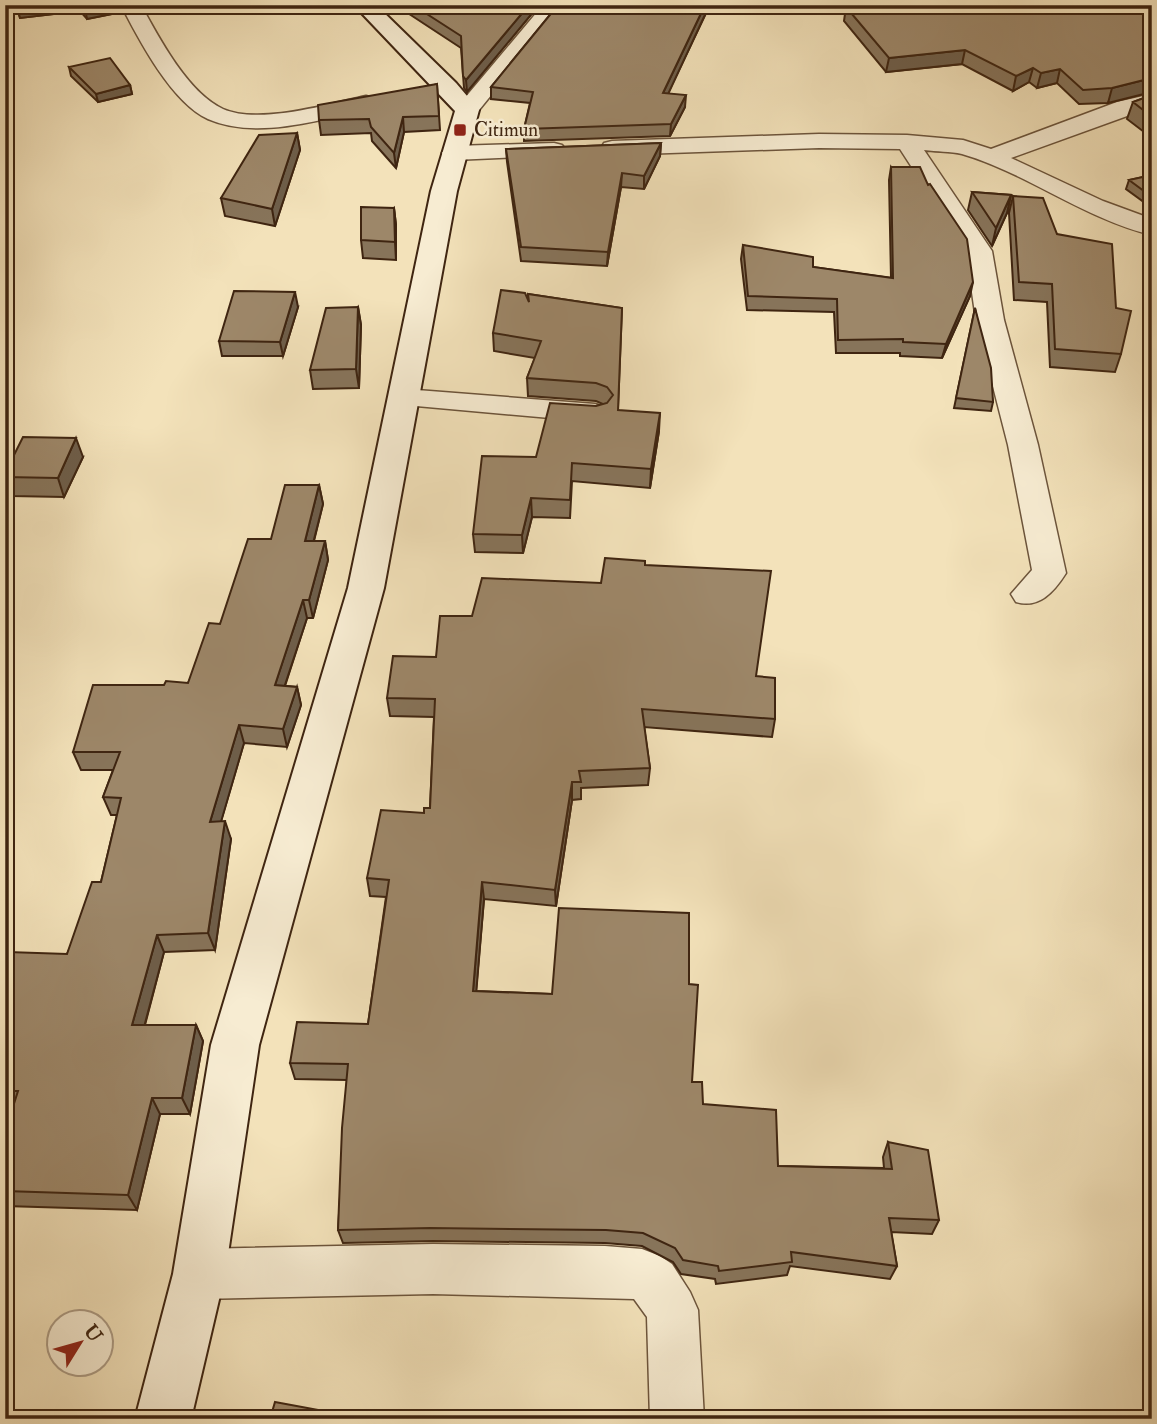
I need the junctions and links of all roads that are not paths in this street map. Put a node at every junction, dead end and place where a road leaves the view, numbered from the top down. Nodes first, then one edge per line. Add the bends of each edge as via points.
1 (131, 5) edge
2 (363, 5) edge
3 (554, 5) edge
4 (421, 93) edge
5 (458, 99) junction
6 (380, 100) edge
7 (1152, 100) edge
8 (907, 142) junction
9 (454, 153) junction
10 (991, 157) junction
11 (1152, 228) edge
12 (404, 398) junction
13 (596, 413) edge
14 (1028, 594) dead end
15 (199, 1274) junction
16 (163, 1419) edge
17 (677, 1419) edge

1 - 6 street via 152,47 204,108 218,115 261,120
2 - 5 street
3 - 5 street
4 - 5 street
5 - 9 street
7 - 10 street
8 - 9 street
8 - 10 street via 963,147
8 - 14 street via 979,251 989,320 1023,445 1049,573
9 - 12 street
10 - 11 street
12 - 13 street
12 - 15 street via 366,588 234,1045
15 - 16 street
15 - 17 street via 433,1269 642,1274 654,1282 672,1310

